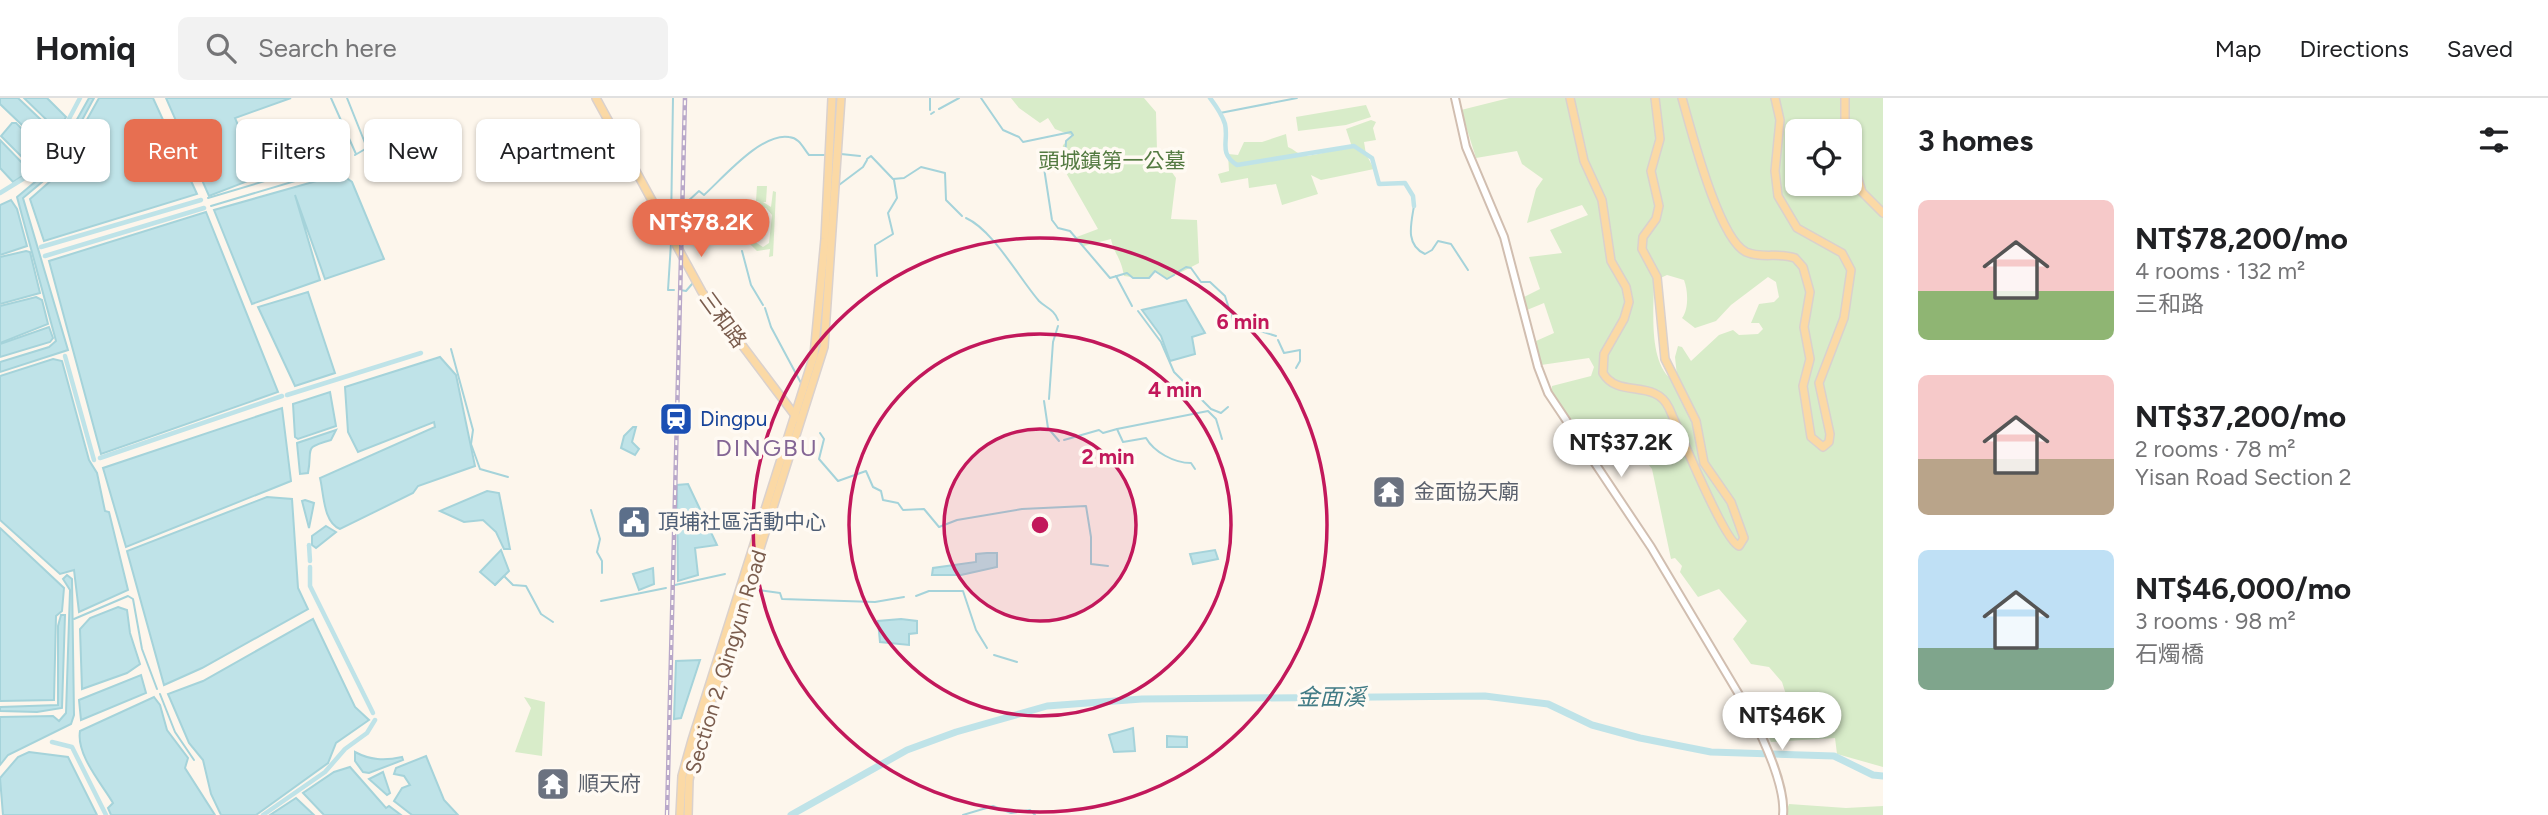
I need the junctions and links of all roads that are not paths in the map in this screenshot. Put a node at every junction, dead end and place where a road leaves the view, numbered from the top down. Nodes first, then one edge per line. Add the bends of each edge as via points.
1 (596, 98) edge
2 (832, 98) edge
3 (841, 98) edge
4 (1455, 98) edge
5 (1570, 98) edge
6 (1655, 98) edge
7 (1682, 98) edge
8 (1775, 98) edge
9 (1845, 98) edge
10 (1845, 119) edge
11 (1862, 192) edge
12 (1883, 213) edge
13 (826, 239) junction
14 (795, 416) junction
15 (801, 424) junction
16 (680, 815) edge
17 (688, 815) edge
18 (1783, 815) edge

1 - 14 main road, 三和路 via 702,292
2 - 13 main road, Section 2, Qingyun Road
3 - 13 main road, Section 2, Qingyun Road
4 - 18 street via 1466,147 1496,213 1548,393 1651,547 1762,737
5 - 6 main road via 1584,161 1602,200 1611,261 1629,302 1604,354 1603,373 1616,386 1646,389 1665,400 1728,538 1739,546 1744,538 1734,509 1704,463 1696,421 1665,359 1657,278 1642,249 1659,206 1651,171 1660,139
7 - 8 main road via 1705,180 1738,246 1754,254 1789,256 1803,267 1811,299 1804,327 1810,359 1803,386 1811,438 1823,447 1830,434 1819,383 1844,318 1852,270 1842,253 1797,228 1778,196 1775,171 1780,120
9 - 10 main road
11 - 12 main road
13 - 14 main road, Section 2, Qingyun Road via 818,332
13 - 15 main road, Section 2, Qingyun Road via 824,346
14 - 15 main road, 三和路
14 - 16 main road, Section 2, Qingyun Road via 692,740 682,776
15 - 17 main road, Section 2, Qingyun Road via 696,750

